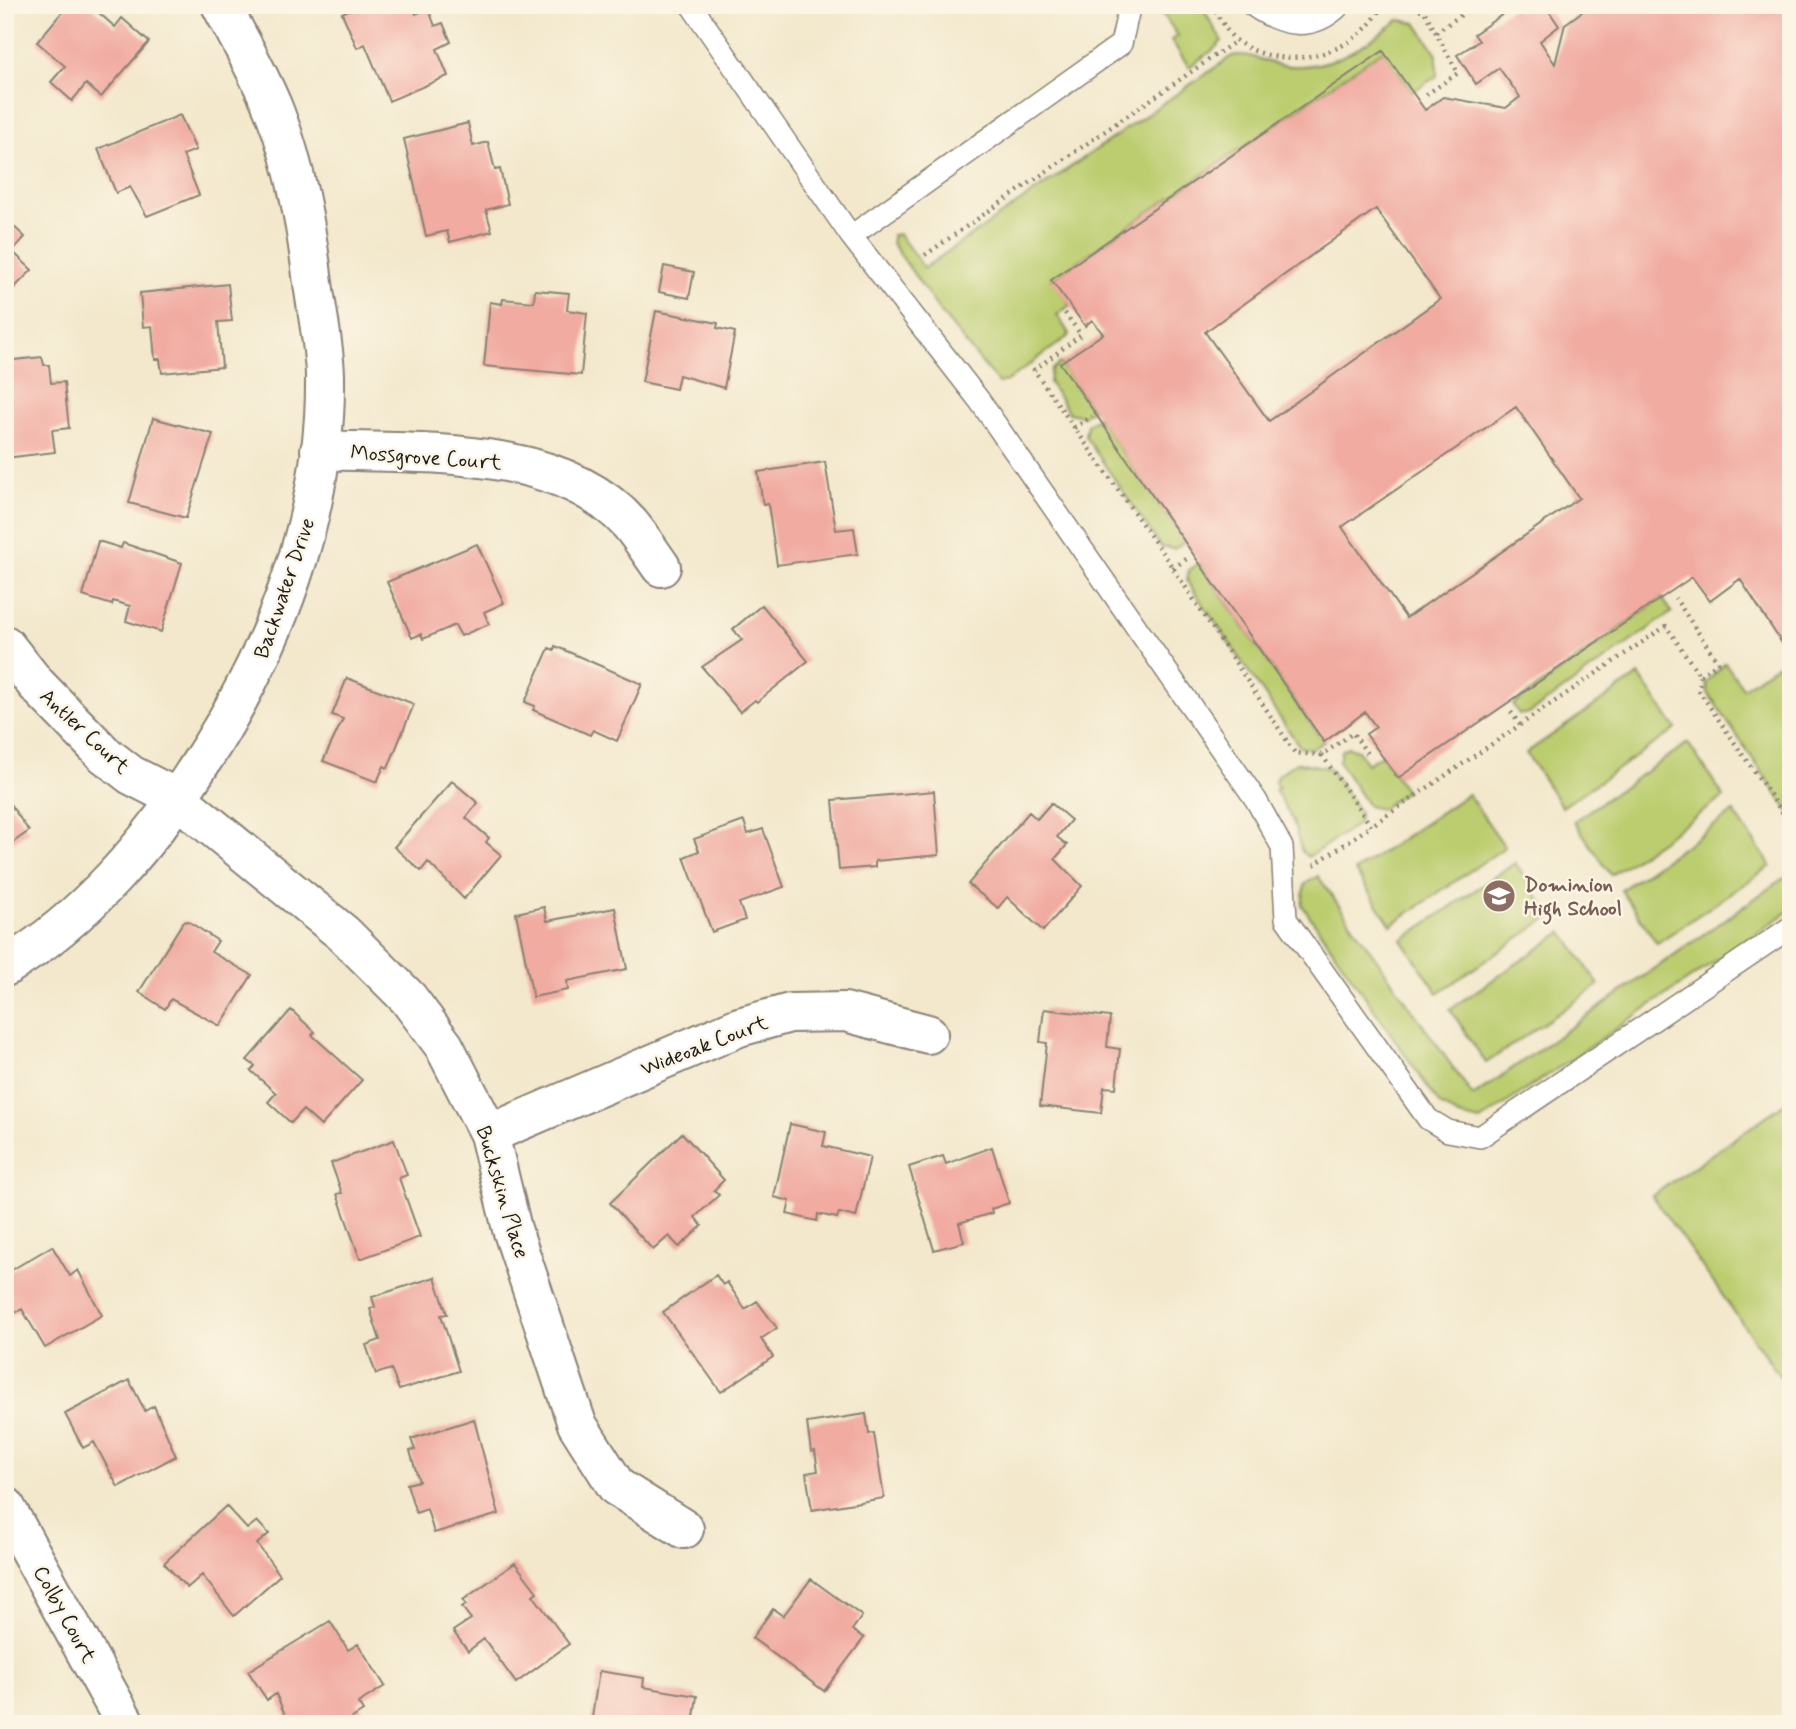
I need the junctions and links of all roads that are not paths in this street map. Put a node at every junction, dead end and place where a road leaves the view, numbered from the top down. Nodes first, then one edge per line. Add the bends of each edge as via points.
1 (221, 5) edge
2 (691, 5) edge
3 (1123, 5) edge
4 (1252, 5) edge
5 (1340, 5) edge
6 (851, 236) junction
7 (320, 450) junction
8 (661, 567) dead end
9 (5, 645) edge
10 (178, 799) junction
11 (1791, 927) edge
12 (5, 967) edge
13 (928, 1034) dead end
14 (489, 1134) junction
15 (5, 1506) edge
16 (684, 1529) dead end
17 (125, 1723) edge

1 - 7 street, Backwater Drive via 276,115 305,217 325,374
2 - 6 lane
3 - 6 lane via 1128,12 1121,44
4 - 5 lane via 1272,20 1299,25 1328,17
6 - 11 lane via 979,400 1256,800 1282,847 1286,919 1428,1119 1448,1132 1480,1137
7 - 8 street, Mossgrove Court via 503,461 549,474 590,492 629,523
7 - 10 street, Backwater Drive via 309,521 265,647 232,715
9 - 10 street, Antler Court via 104,754 131,775
10 - 12 street, Backwater Drive via 104,887 63,926
10 - 14 street, Buckskin Place via 344,934 408,998 444,1046
13 - 14 street, Wideoak Court via 845,1012 790,1013 738,1027
14 - 16 street, Buckskin Place via 512,1229 577,1424 617,1487
15 - 17 street, Colby Court

